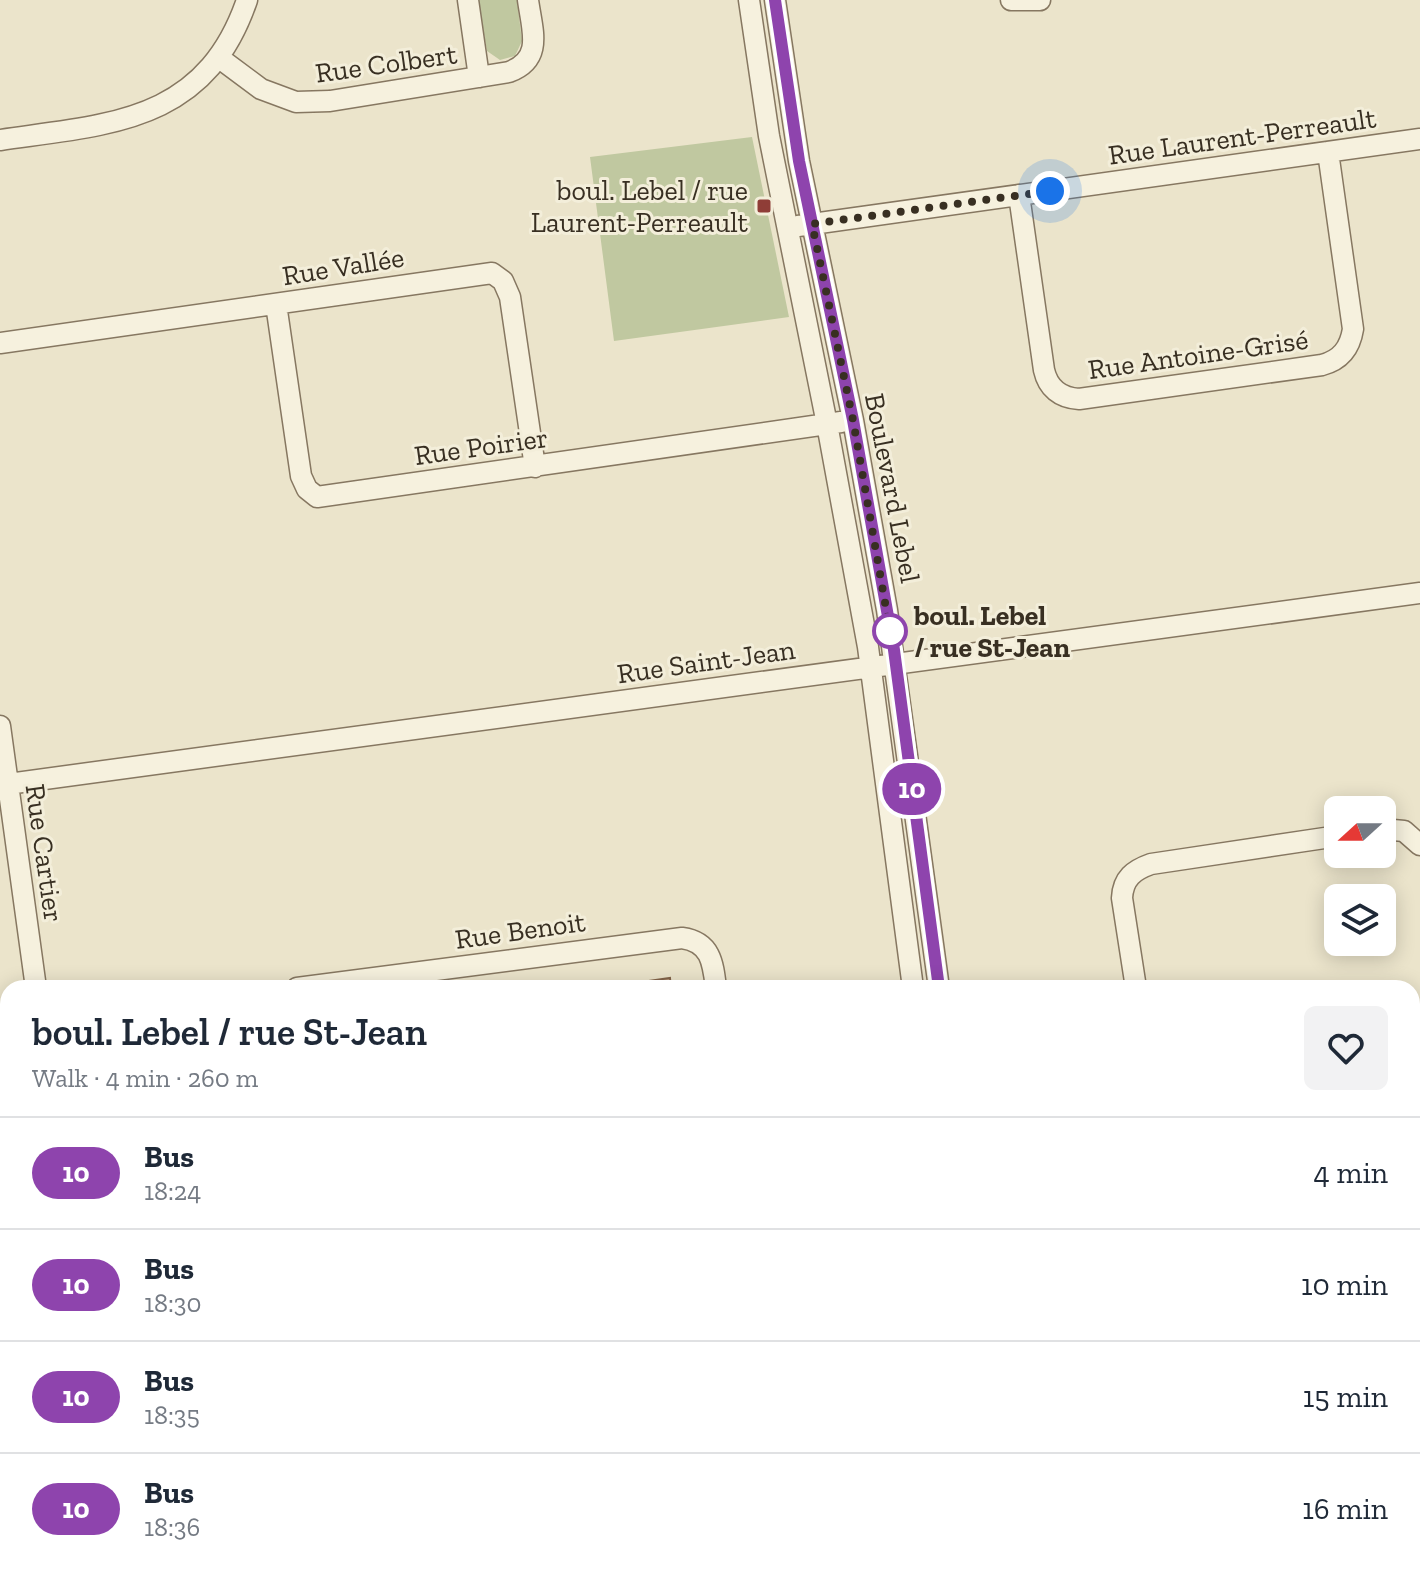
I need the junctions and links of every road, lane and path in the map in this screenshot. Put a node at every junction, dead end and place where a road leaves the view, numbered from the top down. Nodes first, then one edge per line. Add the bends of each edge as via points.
1 (247, 0) edge
2 (468, 0) edge
3 (528, 0) edge
4 (749, 0) edge
5 (775, 0) edge
6 (1011, 0) edge
7 (1040, 0) edge
8 (218, 57) junction
9 (479, 77) junction
10 (1420, 139) edge
11 (0, 140) edge
12 (1328, 152) junction
13 (1019, 195) junction
14 (812, 224) junction
15 (787, 227) junction
16 (276, 304) junction
17 (0, 343) edge
18 (853, 420) junction
19 (827, 424) junction
20 (535, 467) junction
21 (1420, 593) edge
22 (896, 665) junction
23 (871, 668) junction
24 (0, 726) edge
25 (4, 784) edge
26 (1396, 830) edge
27 (1324, 838) edge
28 (1420, 845) edge
29 (35, 980) edge
30 (359, 980) edge
31 (715, 980) edge
32 (912, 980) edge
33 (938, 980) edge
34 (1135, 980) edge

1 - 8 street
2 - 9 street, Rue Colbert
3 - 9 street, Rue Colbert via 533,40 529,59 509,72
4 - 15 street, Boulevard Lebel
5 - 14 street, Boulevard Lebel
6 - 7 street
8 - 9 street, Rue Colbert via 261,89 296,102
8 - 11 street via 187,89 139,116
10 - 12 street, Rue Laurent-Perreault
12 - 13 street, Rue Laurent-Perreault
12 - 13 street, Rue Antoine-Grisé via 1353,329 1344,352 1322,365 1079,399 1050,386 1044,370
13 - 14 street, Rue Laurent-Perreault
14 - 15 street, Rue Laurent-Perreault
14 - 18 street, Boulevard Lebel
15 - 19 street, Boulevard Lebel
16 - 17 street, Rue Vallée
16 - 20 street, Rue Poirier via 301,476 314,495
16 - 20 street, Rue Vallée via 496,275 510,297
18 - 19 street, Rue Poirier
18 - 22 street, Boulevard Lebel
19 - 20 street, Rue Poirier
19 - 23 street, Boulevard Lebel
21 - 22 street, Rue Saint-Jean
22 - 23 street, Rue Saint-Jean
22 - 33 street, Boulevard Lebel
23 - 25 street, Rue Saint-Jean
23 - 32 street, Boulevard Lebel
24 - 25 street, Rue Cartier
25 - 29 street, Rue Cartier
26 - 28 street
27 - 34 street via 1134,871 1122,898
30 - 31 street, Rue Benoit via 682,938 706,950

